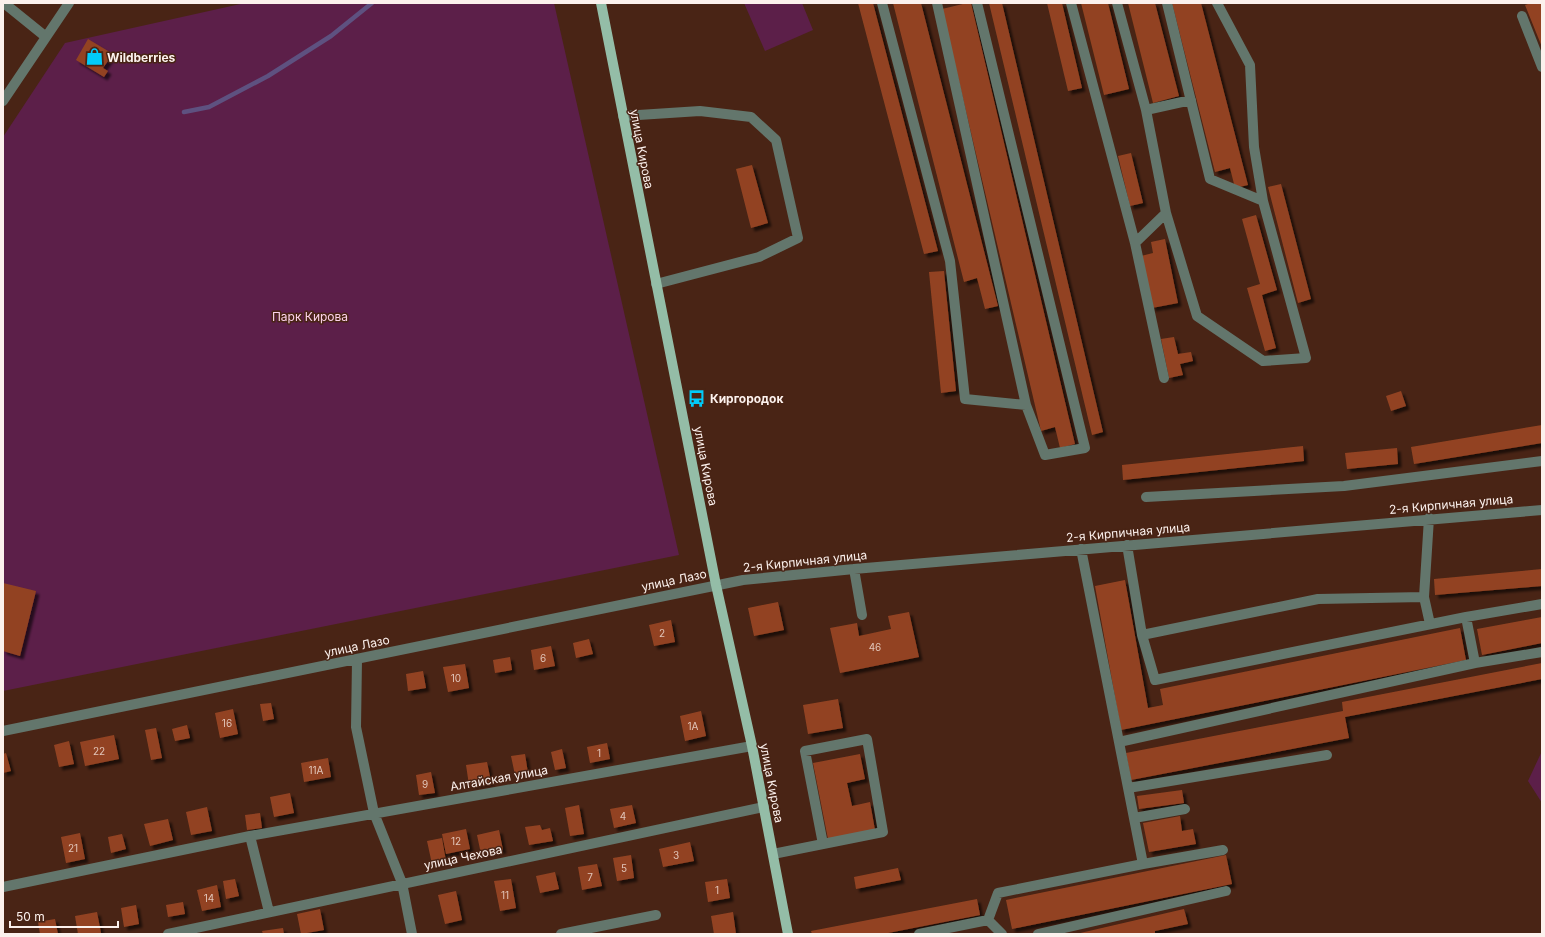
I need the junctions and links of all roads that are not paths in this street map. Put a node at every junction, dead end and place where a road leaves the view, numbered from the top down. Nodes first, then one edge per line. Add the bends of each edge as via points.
1 (4, 3) edge
2 (69, 3) edge
3 (601, 3) edge
4 (882, 3) edge
5 (937, 3) edge
6 (977, 3) edge
7 (1071, 3) edge
8 (1117, 3) edge
9 (1167, 3) edge
10 (1217, 3) edge
11 (1522, 16) dead end
12 (46, 36) junction
13 (1542, 67) edge
14 (1191, 100) junction
15 (3, 101) edge
16 (1146, 110) junction
17 (623, 116) junction
18 (1264, 201) junction
19 (1166, 213) junction
20 (1135, 243) junction
21 (656, 284) junction
22 (1164, 378) dead end
23 (1026, 405) junction
24 (1542, 462) edge
25 (1146, 497) dead end
26 (1542, 510) edge
27 (1429, 518) junction
28 (1127, 545) junction
29 (1081, 549) junction
30 (854, 569) junction
31 (716, 585) junction
32 (1424, 597) junction
33 (1542, 604) edge
34 (862, 615) dead end
35 (1466, 617) junction
36 (1430, 624) junction
37 (1142, 635) junction
38 (1542, 652) edge
39 (357, 660) junction
40 (1475, 663) junction
41 (3, 731) edge
42 (1119, 742) junction
43 (752, 746) junction
44 (1327, 755) dead end
45 (1128, 788) junction
46 (764, 807) junction
47 (1185, 809) dead end
48 (374, 813) junction
49 (1134, 818) junction
50 (250, 836) junction
51 (823, 844) junction
52 (1223, 850) dead end
53 (773, 854) junction
54 (1143, 864) junction
55 (402, 883) junction
56 (3, 887) edge
57 (1226, 891) dead end
58 (268, 912) junction
59 (656, 915) dead end
60 (988, 920) junction
61 (168, 934) edge
62 (412, 934) edge
63 (561, 934) edge
64 (788, 934) edge
65 (919, 934) edge
66 (1002, 934) edge
67 (1038, 934) edge

1 - 12 street
2 - 12 street
3 - 17 main road, улица Кирова
4 - 23 street via 950,261 965,399
5 - 23 street
6 - 23 street via 1085,448 1045,455
7 - 20 street
8 - 16 street
9 - 14 street
10 - 18 street via 1250,65 1254,147
11 - 13 street
12 - 15 street
14 - 16 street
14 - 18 street via 1210,179
16 - 19 street
17 - 21 main road, улица Кирова
17 - 21 street via 700,111 751,117 776,140 798,238 759,257
18 - 19 street via 1306,358 1263,361 1197,316
19 - 20 street
20 - 22 street
21 - 31 main road, улица Кирова
24 - 25 street via 1344,486
26 - 27 street, 2-я Кирпичная улица
27 - 28 street, 2-я Кирпичная улица
27 - 32 street
28 - 29 street, 2-я Кирпичная улица
28 - 37 street
29 - 30 street, 2-я Кирпичная улица
29 - 42 street
30 - 31 street, 2-я Кирпичная улица
30 - 34 street
31 - 39 street, улица Лазо
31 - 43 main road, улица Кирова
32 - 36 street
32 - 37 street via 1318,599
33 - 35 street
35 - 36 street
35 - 40 street
36 - 37 street via 1155,680
38 - 40 street
39 - 41 street, улица Лазо
39 - 48 street via 356,728
40 - 42 street
42 - 45 street
43 - 46 main road, улица Кирова
43 - 48 street, Алтайская улица
44 - 45 street
45 - 49 street
46 - 53 main road, улица Кирова
46 - 55 street, улица Чехова
47 - 49 street
48 - 50 street, Алтайская улица
48 - 55 street
49 - 54 street
50 - 56 street, Алтайская улица
50 - 58 street
51 - 51 street via 883,832 867,739 805,751
51 - 53 street
52 - 54 street
53 - 64 main road, улица Кирова
54 - 60 street via 998,893
55 - 58 street, улица Чехова
55 - 62 street
57 - 67 street
58 - 61 street, улица Чехова
59 - 63 street
60 - 65 street
60 - 66 street

